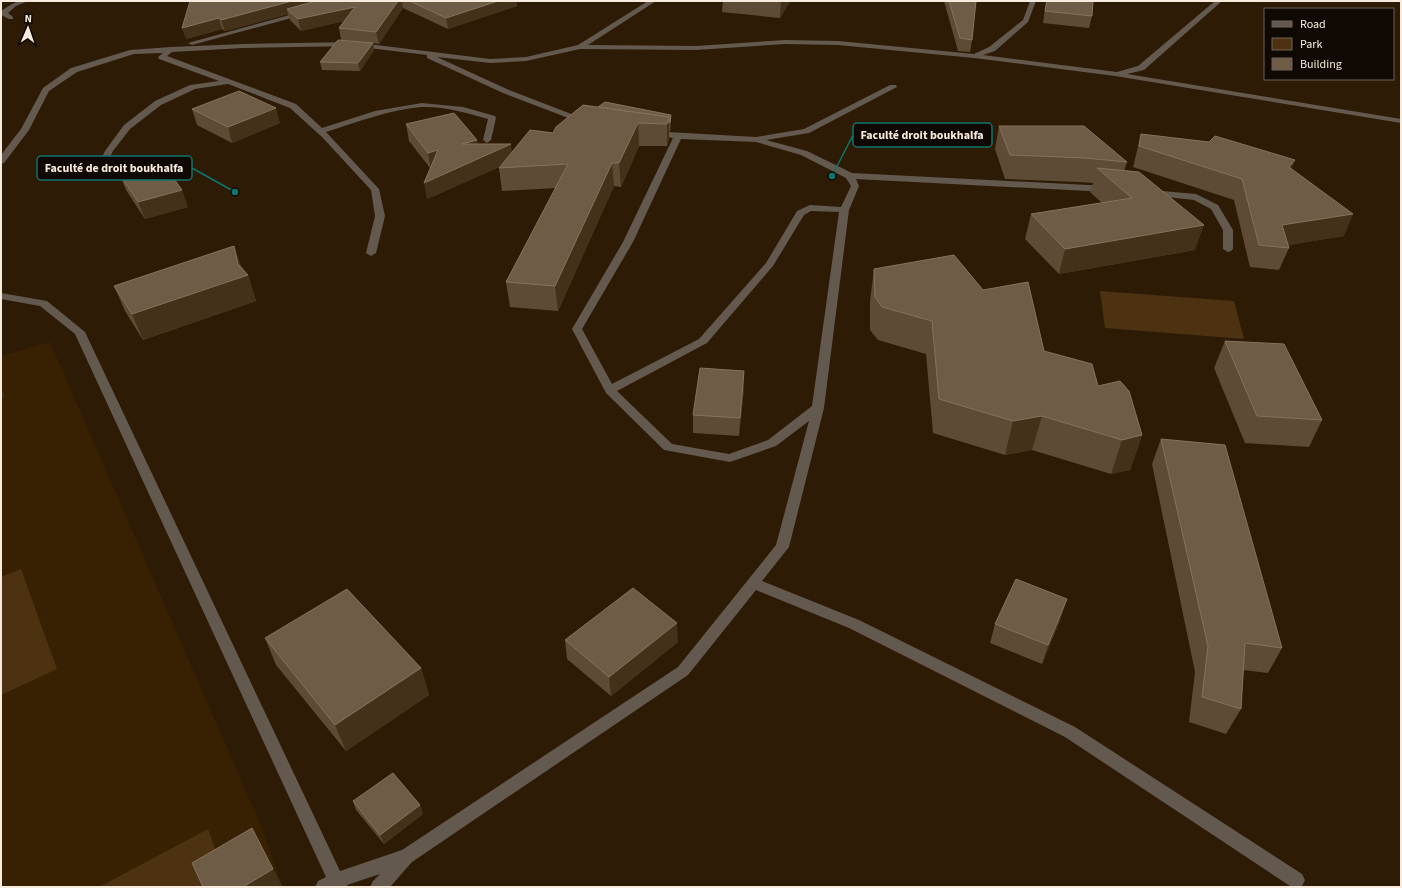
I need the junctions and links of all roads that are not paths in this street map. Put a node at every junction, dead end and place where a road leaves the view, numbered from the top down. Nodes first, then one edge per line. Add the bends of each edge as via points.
1 (25, 1) edge
2 (653, 1) edge
3 (1033, 1) edge
4 (1219, 1) edge
5 (312, 11) edge
6 (11, 18) dead end
7 (580, 47) junction
8 (168, 50) junction
9 (422, 51) junction
10 (974, 56) junction
11 (1115, 74) junction
12 (230, 82) junction
13 (893, 86) dead end
14 (1401, 121) edge
15 (591, 125) edge
16 (321, 131) junction
17 (646, 132) edge
18 (678, 136) junction
19 (487, 140) dead end
20 (756, 140) junction
21 (1, 161) edge
22 (97, 176) dead end
23 (850, 176) junction
24 (1117, 190) edge
25 (1141, 192) edge
26 (844, 210) junction
27 (1228, 249) dead end
28 (371, 253) dead end
29 (1, 296) edge
30 (610, 390) junction
31 (818, 408) junction
32 (753, 583) junction
33 (407, 856) junction
34 (1296, 880) dead end
35 (333, 885) edge
36 (379, 887) edge

1 - 6 street via 3,13
2 - 7 street
3 - 10 street via 1026,21 992,49
4 - 11 street via 1142,68
5 - 8 street
7 - 9 street via 526,59 490,61
7 - 10 street via 696,48 785,42 838,43
8 - 9 street via 352,44
8 - 12 street via 162,57
8 - 21 street via 134,52 74,70 46,90 25,130
9 - 15 street via 470,76
10 - 11 street
11 - 14 street
12 - 16 street via 293,106
12 - 22 street via 193,87 158,102 127,127 109,151
13 - 20 street via 806,131
16 - 19 street via 378,113 422,105 463,110 492,118
16 - 28 street via 375,189 380,216
17 - 18 street
18 - 20 street
18 - 30 street via 628,242 577,329
20 - 23 street via 804,153
23 - 24 street
23 - 26 street via 855,186
25 - 27 street via 1196,197 1215,207 1228,230
26 - 30 street via 810,208 800,213 770,264 703,341
26 - 31 street
29 - 35 street via 43,303 80,332
30 - 31 street via 668,447 730,458 772,443
31 - 32 street via 782,547
32 - 33 street via 683,670
32 - 34 street via 854,624 1070,732
33 - 35 street
33 - 36 street

